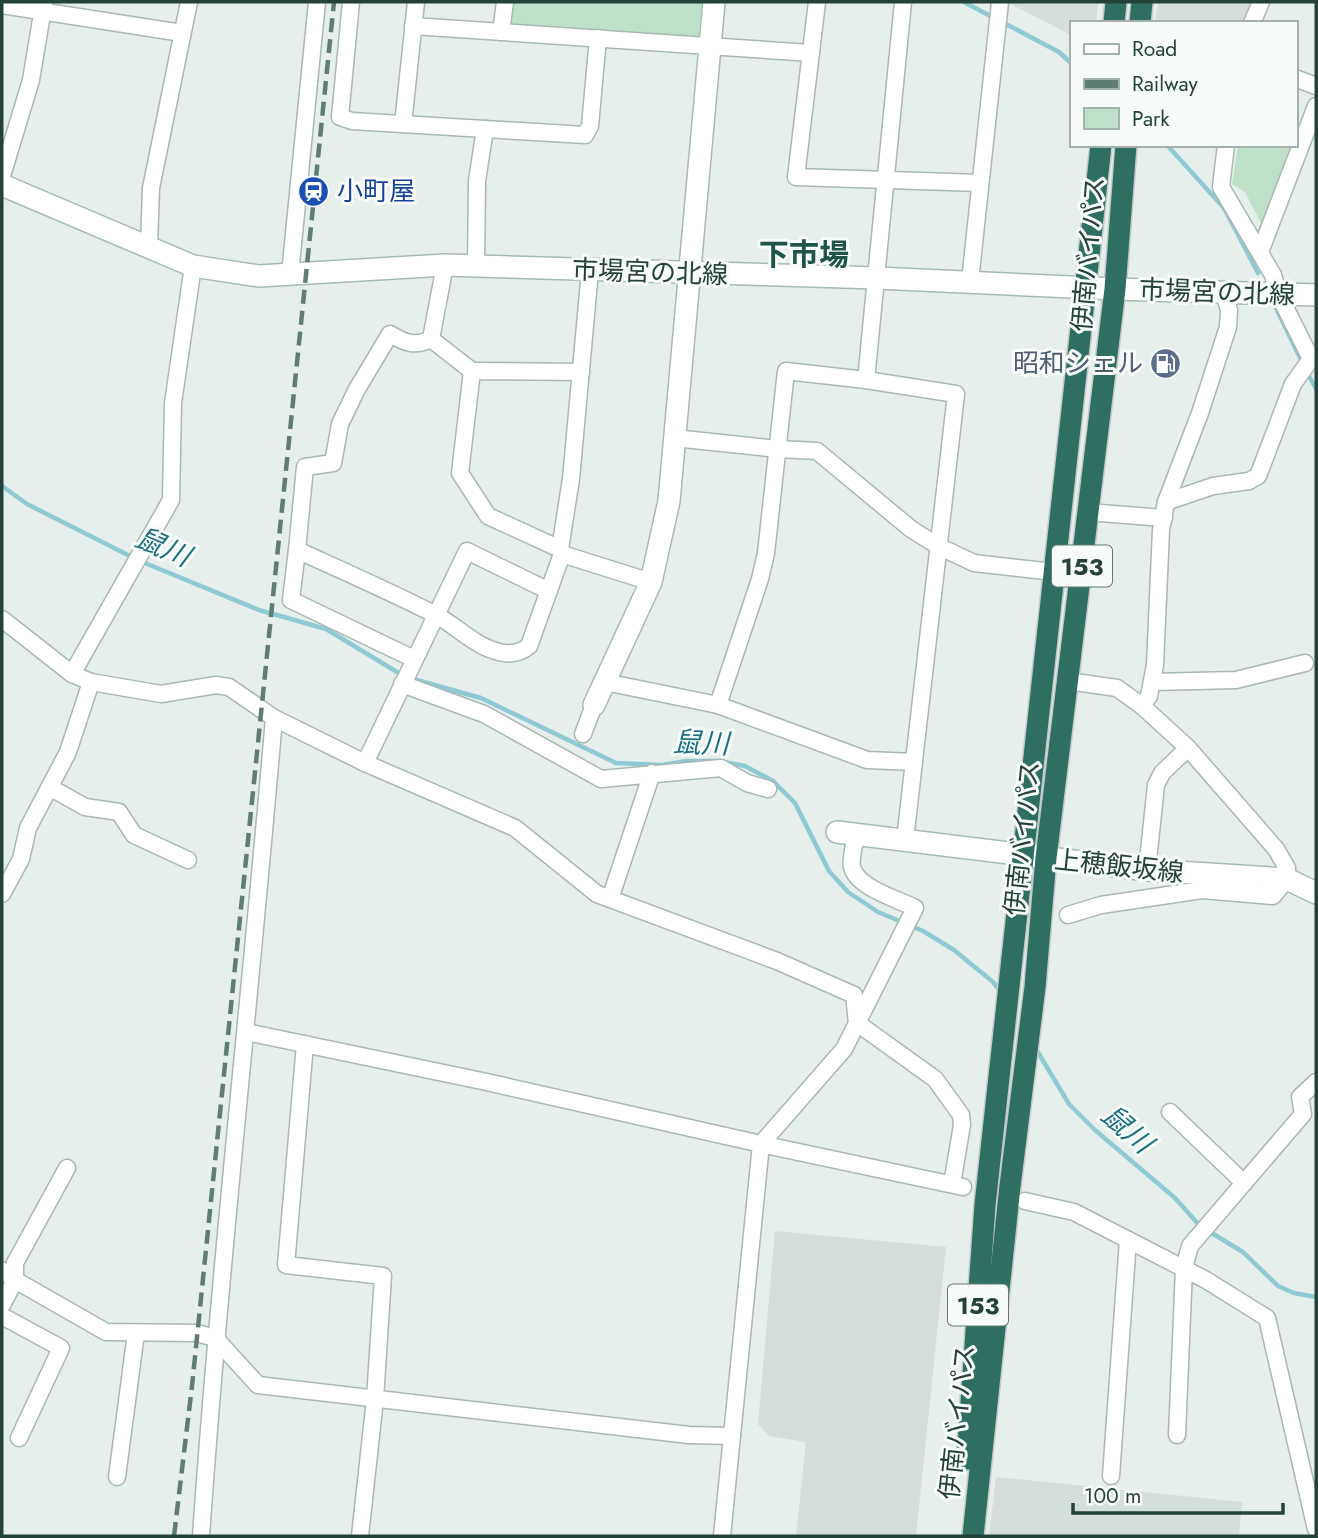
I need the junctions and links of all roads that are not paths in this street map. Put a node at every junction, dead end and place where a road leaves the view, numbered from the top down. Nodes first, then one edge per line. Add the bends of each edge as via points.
1 (189, 2) edge
2 (317, 2) edge
3 (351, 2) edge
4 (416, 2) edge
5 (505, 2) edge
6 (713, 2) edge
7 (817, 2) edge
8 (902, 2) edge
9 (1116, 2) edge
10 (1142, 2) edge
11 (1261, 2) edge
12 (2, 5) edge
13 (43, 6) edge
14 (999, 6) edge
15 (1114, 21) edge
16 (1140, 21) edge
17 (1253, 21) edge
18 (413, 26) junction
19 (182, 33) junction
20 (502, 33) junction
21 (598, 38) junction
22 (710, 46) junction
23 (811, 53) junction
24 (1297, 79) edge
25 (1316, 86) edge
26 (1316, 106) edge
27 (403, 124) junction
28 (485, 129) junction
29 (1101, 147) edge
30 (1126, 147) edge
31 (1226, 147) edge
32 (2, 176) edge
33 (886, 180) junction
34 (980, 183) junction
35 (2, 185) edge
36 (149, 247) junction
37 (1260, 252) junction
38 (445, 265) junction
39 (193, 266) junction
40 (476, 266) junction
41 (590, 271) junction
42 (290, 274) junction
43 (688, 274) junction
44 (877, 278) junction
45 (970, 281) junction
46 (1085, 288) junction
47 (1115, 289) junction
48 (1224, 292) junction
49 (1278, 293) junction
50 (1316, 295) edge
51 (431, 339) junction
52 (472, 371) junction
53 (581, 372) junction
54 (866, 380) junction
55 (674, 438) junction
56 (778, 449) junction
57 (1165, 510) junction
58 (1088, 512) junction
59 (938, 546) junction
60 (297, 550) junction
61 (561, 552) junction
62 (1053, 572) junction
63 (651, 582) junction
64 (549, 591) junction
65 (437, 615) junction
66 (2, 620) edge
67 (413, 662) junction
68 (1305, 663) dead end
69 (72, 674) junction
70 (605, 681) junction
71 (1068, 681) junction
72 (91, 682) junction
73 (1153, 682) junction
74 (401, 684) junction
75 (594, 705) joint
76 (718, 705) junction
77 (1142, 706) junction
78 (274, 719) junction
79 (583, 734) dead end
80 (1188, 748) junction
81 (914, 762) junction
82 (365, 763) junction
83 (652, 773) junction
84 (51, 788) junction
85 (768, 789) dead end
86 (847, 833) joint
87 (905, 840) junction
88 (1023, 856) junction
89 (1046, 858) junction
90 (188, 860) dead end
91 (1147, 870) junction
92 (1287, 880) junction
93 (1316, 893) edge
94 (2, 894) edge
95 (610, 899) junction
96 (1068, 915) dead end
97 (857, 1023) junction
98 (246, 1032) junction
99 (304, 1044) junction
100 (1316, 1082) edge
101 (1170, 1112) dead end
102 (761, 1144) junction
103 (67, 1168) dead end
104 (1244, 1183) junction
105 (1025, 1201) dead end
106 (1128, 1240) junction
107 (1184, 1268) junction
108 (8, 1275) edge
109 (2, 1305) edge
110 (2, 1316) edge
111 (136, 1333) junction
112 (215, 1338) junction
113 (374, 1399) junction
114 (732, 1436) junction
115 (1177, 1436) dead end
116 (19, 1438) dead end
117 (1111, 1476) dead end
118 (117, 1477) dead end
119 (1316, 1529) edge
120 (201, 1536) edge
121 (360, 1536) edge
122 (722, 1536) edge
123 (962, 1536) edge
124 (973, 1536) edge

1 - 19 street
2 - 42 street
3 - 27 street via 340,117
4 - 18 street
5 - 20 street
6 - 22 street
7 - 23 street
8 - 33 street
9 - 15 highway
10 - 16 highway
11 - 17 street
12 - 13 street
13 - 19 street
13 - 32 street via 31,80
14 - 34 street
18 - 20 street
18 - 27 street
19 - 36 street via 151,188
20 - 21 street
21 - 22 street
21 - 28 street via 590,125 585,135
22 - 23 street
22 - 43 street
23 - 33 street via 796,177
24 - 25 street
26 - 37 street
27 - 28 street
28 - 40 street via 477,181
29 - 46 highway, 伊南バイパス / 153
30 - 47 highway, 伊南バイパス / 153
31 - 37 street via 1221,187
33 - 34 street
33 - 44 street
34 - 45 street
35 - 36 street, 市場宮の北線
36 - 39 street, 市場宮の北線
37 - 49 street
38 - 40 street, 市場宮の北線
38 - 42 street, 市場宮の北線
38 - 51 street
39 - 42 street, 市場宮の北線 via 259,276
39 - 69 street via 173,403 171,500
40 - 41 street, 市場宮の北線
41 - 43 street, 市場宮の北線
41 - 53 street
43 - 44 street, 市場宮の北線
43 - 55 street
44 - 45 street, 市場宮の北線
44 - 54 street
45 - 46 street, 市場宮の北線
46 - 47 street, 市場宮の北線
46 - 62 highway, 伊南バイパス / 153
47 - 48 street, 市場宮の北線
47 - 58 highway, 伊南バイパス / 153
48 - 49 street, 市場宮の北線
48 - 57 street via 1228,327
49 - 50 street, 市場宮の北線
49 - 57 street via 1311,359 1293,384 1258,476 1213,486
51 - 52 street
51 - 60 street via 405,343 390,334 340,424 333,463 305,467
52 - 53 street
52 - 61 street via 460,473 488,516
53 - 61 street
54 - 56 street via 786,371
54 - 59 street via 956,394
55 - 56 street
55 - 63 street via 669,501
56 - 59 street via 817,450
56 - 76 street via 760,579
57 - 58 street
57 - 73 street
58 - 71 highway, 伊南バイパス / 153
59 - 62 street via 974,563
59 - 81 street
60 - 65 street
60 - 67 street via 291,600
61 - 63 street
61 - 64 street
62 - 88 highway, 伊南バイパス / 153
63 - 70 street
64 - 65 street via 467,551
64 - 65 street via 529,646 521,652 498,652
65 - 67 street
66 - 69 street
67 - 74 street
68 - 73 street via 1236,680
69 - 72 street
70 - 75 street
70 - 76 street
71 - 77 street via 1117,688
71 - 89 highway, 伊南バイパス / 153
72 - 78 street via 161,694 229,687
72 - 84 street
73 - 77 street
74 - 82 street
74 - 83 street via 484,714 601,779
75 - 79 street
76 - 81 street via 867,760
77 - 80 street
78 - 82 street
78 - 98 street
80 - 91 street via 1156,785
80 - 92 street via 1276,849 1287,868
81 - 87 street
82 - 95 street via 515,828 597,894
83 - 85 street via 721,768
83 - 95 street
84 - 90 street via 85,807 119,812 134,835
84 - 94 street via 28,828 21,859
86 - 87 street, 上穂飯坂線
86 - 97 street via 855,876 888,898 915,908
87 - 88 street, 上穂飯坂線
88 - 89 street, 上穂飯坂線
88 - 123 highway, 伊南バイパス / 153 via 985,1205
89 - 91 street, 上穂飯坂線
89 - 124 highway, 伊南バイパス / 153
91 - 92 street, 上穂飯坂線
92 - 93 street, 上穂飯坂線
92 - 96 street via 1273,897 1202,890 1101,905
95 - 97 street via 854,995
97 - 102 street via 844,1049
97 - 102 street via 936,1079 961,1115 958,1186
98 - 99 street
98 - 112 street
99 - 102 street
99 - 113 street via 286,1265 383,1276
100 - 104 street via 1300,1097 1303,1114
101 - 104 street
102 - 114 street
103 - 108 street
104 - 107 street via 1190,1246
105 - 106 street via 1074,1212
106 - 107 street
106 - 117 street
107 - 115 street
107 - 119 street via 1268,1318
108 - 109 street
108 - 111 street via 106,1332
110 - 116 street via 61,1348
111 - 112 street via 197,1333
111 - 118 street
112 - 113 street via 258,1385
112 - 120 street
113 - 114 street
113 - 121 street
114 - 122 street

